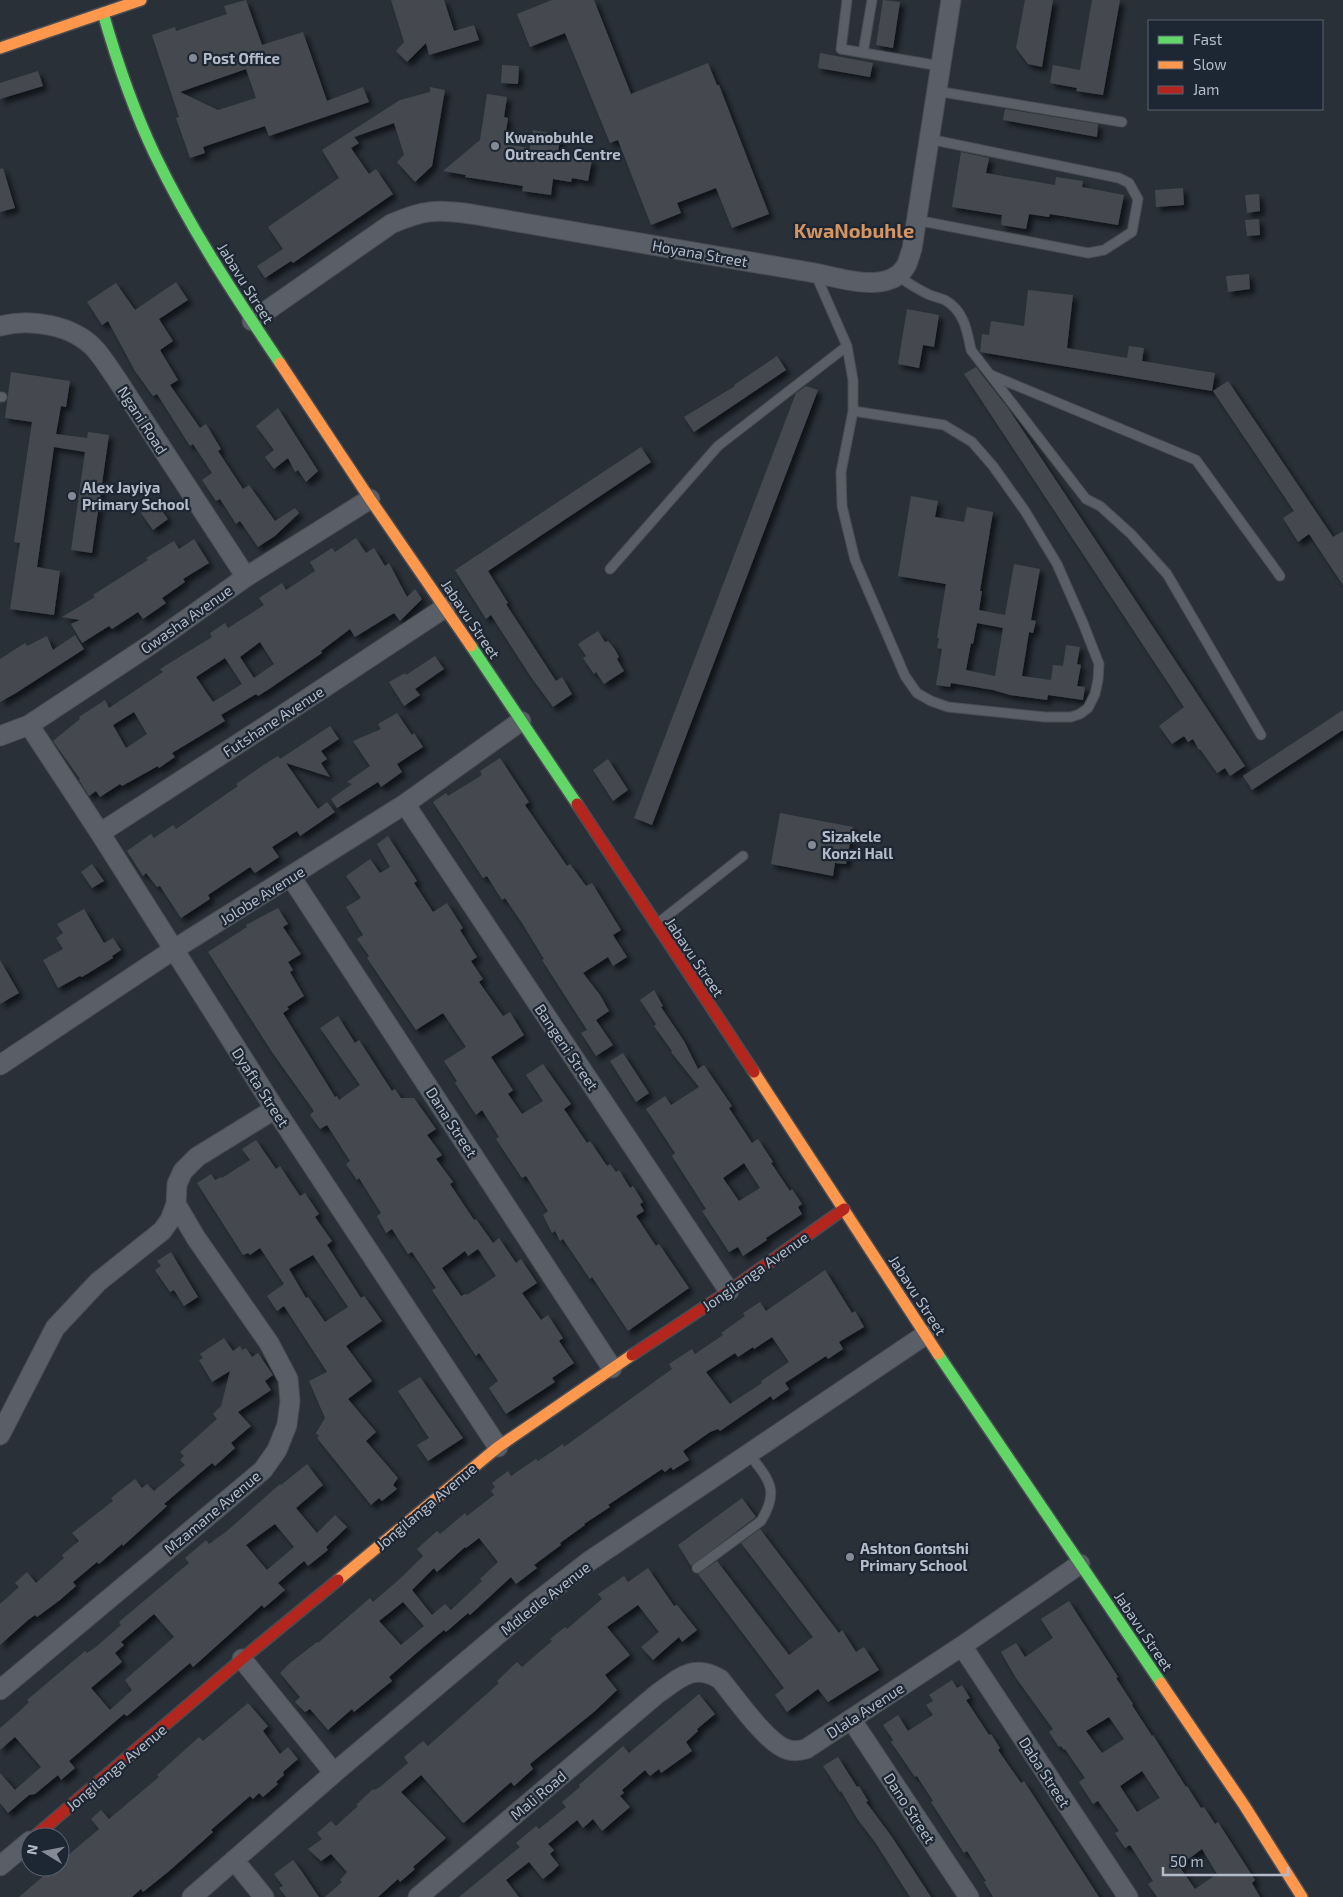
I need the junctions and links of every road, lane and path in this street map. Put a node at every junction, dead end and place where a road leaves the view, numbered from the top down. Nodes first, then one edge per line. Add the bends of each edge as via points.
1 (141, 0) edge
2 (847, 0) edge
3 (872, 0) edge
4 (951, 0) edge
5 (103, 13) junction
6 (0, 48) edge
7 (862, 53) junction
8 (940, 66) junction
9 (936, 91) junction
10 (1122, 122) dead end
11 (929, 139) junction
12 (916, 220) junction
13 (815, 273) junction
14 (896, 275) junction
15 (252, 321) junction
16 (0, 326) edge
17 (847, 346) junction
18 (991, 375) junction
19 (853, 411) junction
20 (370, 499) junction
21 (610, 569) dead end
22 (1280, 576) dead end
23 (246, 577) junction
24 (446, 607) junction
25 (521, 721) junction
26 (29, 725) junction
27 (1261, 735) dead end
28 (0, 736) edge
29 (405, 804) junction
30 (100, 833) junction
31 (743, 856) dead end
32 (291, 877) junction
33 (656, 925) junction
34 (173, 950) junction
35 (0, 1065) edge
36 (274, 1109) junction
37 (176, 1204) junction
38 (844, 1209) junction
39 (729, 1290) junction
40 (926, 1336) junction
41 (612, 1368) junction
42 (0, 1435) edge
43 (498, 1447) junction
44 (749, 1454) junction
45 (1080, 1564) junction
46 (697, 1568) dead end
47 (962, 1646) junction
48 (242, 1659) junction
49 (0, 1690) edge
50 (657, 1694) joint
51 (851, 1719) junction
52 (334, 1773) junction
53 (46, 1827) edge
54 (20, 1849) edge
55 (234, 1860) junction
56 (0, 1866) edge
57 (192, 1897) edge
58 (264, 1897) edge
59 (418, 1897) edge
60 (969, 1897) edge
61 (1128, 1897) edge
62 (1302, 1897) edge

1 - 5 street
2 - 7 lane via 841,48
3 - 7 lane
4 - 8 street
5 - 6 street
5 - 15 street, Jabavu Street via 122,77 154,155
7 - 8 lane
8 - 9 street
9 - 10 lane
9 - 11 street
11 - 12 street
11 - 12 lane via 1119,178 1129,183 1138,199 1132,232 1104,250 1088,253
12 - 14 street via 906,266
13 - 14 street, Hoyana Street via 864,283 883,282
13 - 15 street, Hoyana Street via 432,210 412,214 392,224
13 - 17 lane
14 - 18 lane via 958,311 968,332 971,350
15 - 20 street, Jabavu Street
16 - 23 street, Ngani Road via 32,323 55,326 94,348
17 - 19 lane via 853,380
17 - 21 lane via 718,446
18 - 22 lane via 1196,460
18 - 27 lane via 1086,499 1100,506 1131,534 1167,574
19 - 19 lane via 944,426 972,442 993,466 1057,564 1083,623 1099,664 1095,694 1088,708 1071,717 1045,717 948,707 917,693 905,676 855,560 842,506 841,472
20 - 23 street, Gwasha Avenue
20 - 24 street, Jabavu Street
23 - 26 street, Gwasha Avenue
24 - 25 street, Jabavu Street
24 - 30 street, Futshane Avenue
25 - 29 street, Jolobe Avenue
25 - 33 street, Jabavu Street
26 - 28 street, Gwasha Avenue
26 - 30 street, Dyafta Street
29 - 32 street, Jolobe Avenue
29 - 39 street, Bangeni Street
30 - 34 street, Dyafta Street
31 - 33 lane
32 - 34 street, Jolobe Avenue
32 - 41 street, Dana Street
33 - 38 street, Jabavu Street
34 - 35 street, Jolobe Avenue
34 - 36 street, Dyafta Street
36 - 37 street via 197,1157 183,1171 177,1184
36 - 43 street, Dyafta Street
37 - 42 street via 162,1231 98,1282 55,1328
37 - 49 street, Mzamane Avenue via 269,1343 288,1379 287,1425 277,1450 262,1470
38 - 39 street, Jongilanga Avenue
38 - 40 street, Jabavu Street
39 - 41 street, Jongilanga Avenue
40 - 44 street, Mdledle Avenue
40 - 45 street, Jabavu Street
41 - 43 street, Jongilanga Avenue
43 - 48 street, Jongilanga Avenue
44 - 46 lane via 769,1480 772,1490 767,1511 760,1521
44 - 52 street, Mdledle Avenue via 580,1568
45 - 47 street, Dlala Avenue
45 - 62 street, Jabavu Street via 1244,1804
47 - 51 street, Dlala Avenue
47 - 61 street, Daba Street
48 - 52 street
48 - 53 street, Jongilanga Avenue
50 - 51 street, Dlala Avenue via 692,1672 709,1672 720,1679 772,1741 796,1751 806,1750
50 - 59 street, Mali Road
51 - 60 street, Dano Street
52 - 55 street, Mdledle Avenue
54 - 56 street
55 - 57 street, Mdledle Avenue
55 - 58 street

